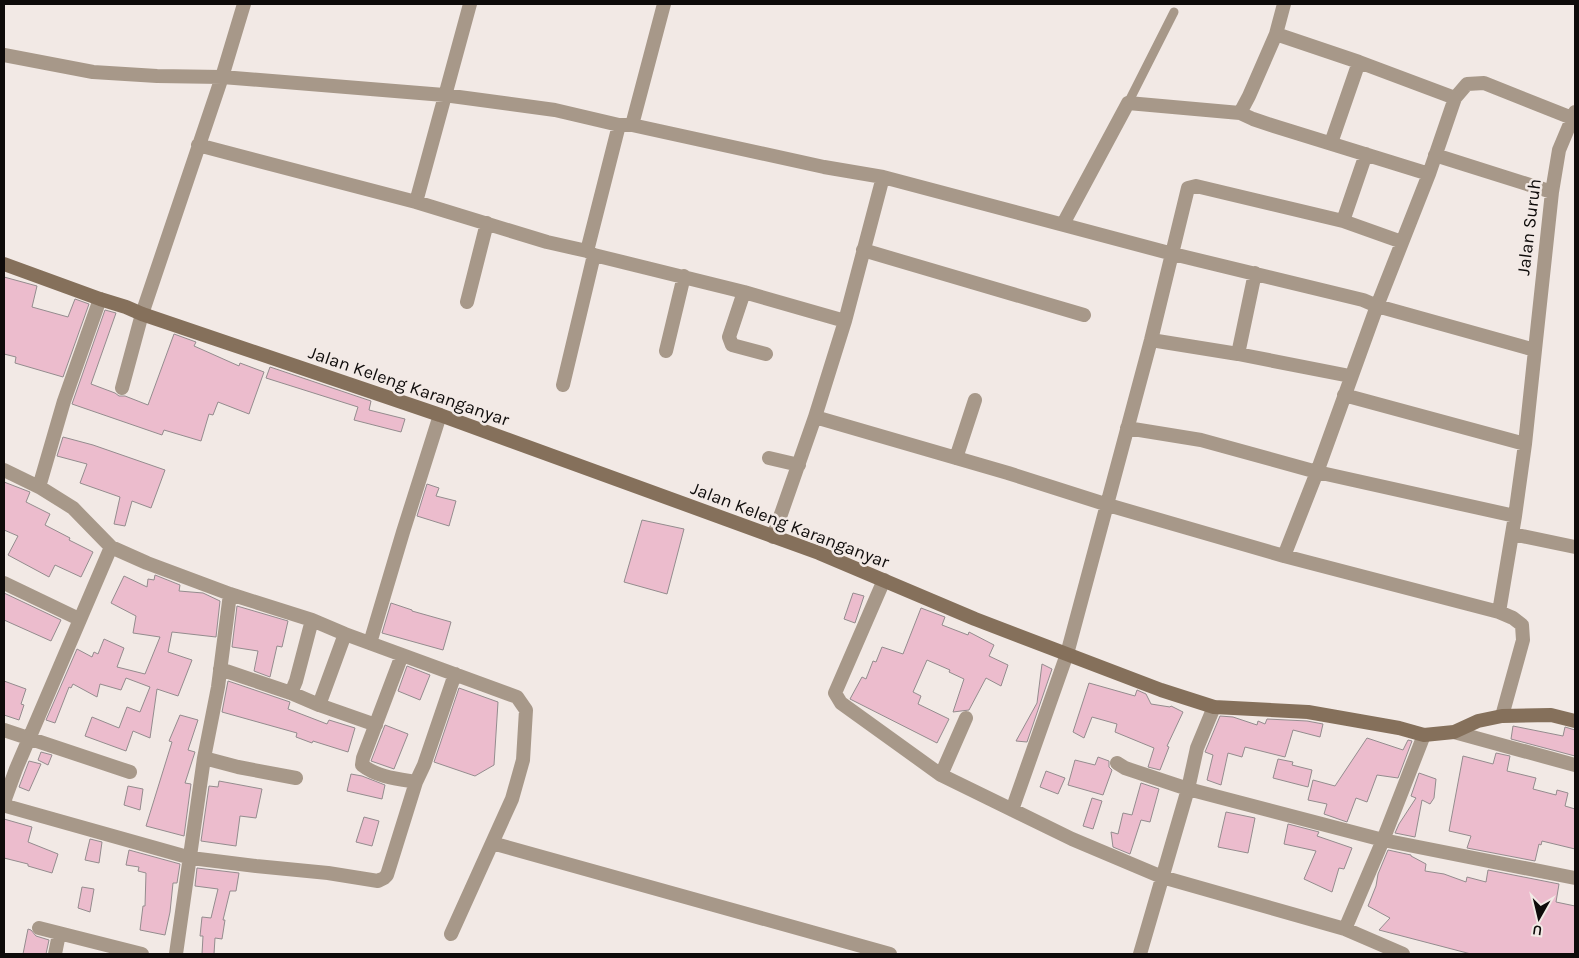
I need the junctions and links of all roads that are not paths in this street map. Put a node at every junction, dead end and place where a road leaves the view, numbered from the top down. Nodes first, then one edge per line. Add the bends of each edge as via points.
1 (244, 4) edge
2 (470, 4) edge
3 (664, 4) edge
4 (1284, 4) edge
5 (1174, 12) dead end
6 (1276, 34) junction
7 (4, 55) edge
8 (1358, 62) junction
9 (222, 77) junction
10 (444, 95) junction
11 (1455, 98) junction
12 (1128, 103) junction
13 (1240, 113) junction
14 (1574, 115) edge
15 (626, 125) junction
16 (1331, 143) junction
17 (198, 145) junction
18 (1366, 154) junction
19 (1435, 155) junction
20 (1429, 174) junction
21 (883, 177) junction
22 (1552, 192) junction
23 (416, 202) junction
24 (1343, 221) junction
25 (487, 223) junction
26 (1063, 224) junction
27 (1402, 242) junction
28 (863, 250) junction
29 (591, 253) junction
30 (1173, 254) junction
31 (4, 264) edge
32 (1255, 273) junction
33 (684, 276) junction
34 (744, 292) junction
35 (100, 299) junction
36 (467, 302) dead end
37 (1377, 306) junction
38 (142, 314) junction
39 (1084, 316) dead end
40 (846, 321) junction
41 (1151, 340) junction
42 (1535, 350) junction
43 (666, 351) dead end
44 (766, 354) dead end
45 (1238, 354) junction
46 (1350, 376) junction
47 (563, 385) dead end
48 (122, 388) dead end
49 (1344, 395) junction
50 (975, 400) dead end
51 (440, 415) junction
52 (815, 417) junction
53 (1128, 428) junction
54 (1525, 444) junction
55 (768, 458) dead end
56 (956, 458) junction
57 (799, 466) junction
58 (4, 470) edge
59 (1317, 472) junction
60 (39, 487) junction
61 (1108, 505) junction
62 (1516, 516) junction
63 (1512, 534) junction
64 (774, 537) junction
65 (111, 547) junction
66 (1575, 547) edge
67 (1284, 556) junction
68 (884, 580) junction
69 (4, 583) edge
70 (230, 594) junction
71 (1500, 612) junction
72 (79, 619) junction
73 (312, 620) junction
74 (345, 634) junction
75 (370, 643) junction
76 (1067, 654) junction
77 (402, 655) junction
78 (220, 669) junction
79 (456, 674) junction
80 (291, 693) junction
81 (319, 705) junction
82 (1214, 707) junction
83 (1502, 716) junction
84 (966, 718) dead end
85 (1575, 721) edge
86 (376, 725) junction
87 (4, 730) edge
88 (1454, 732) junction
89 (1424, 734) junction
90 (29, 738) junction
91 (204, 758) junction
92 (1117, 763) dead end
93 (1575, 765) edge
94 (130, 772) dead end
95 (941, 774) junction
96 (296, 778) dead end
97 (416, 782) junction
98 (1188, 789) junction
99 (1012, 810) junction
100 (1383, 840) junction
101 (492, 843) junction
102 (191, 858) junction
103 (1162, 877) junction
104 (1575, 878) edge
105 (38, 928) dead end
106 (1345, 929) junction
107 (59, 934) junction
108 (451, 934) dead end
109 (55, 954) edge
110 (142, 954) edge
111 (176, 954) edge
112 (890, 954) edge
113 (1140, 954) edge
114 (1403, 954) edge

1 - 9 street
2 - 10 street
3 - 15 street
4 - 6 street
5 - 12 lane
6 - 8 street
6 - 13 street
7 - 9 street via 92,72
8 - 11 street
8 - 16 street
9 - 10 street
9 - 17 street
10 - 15 street via 555,110
10 - 23 street
11 - 14 street via 1467,84 1484,83
11 - 19 street
12 - 13 street
12 - 26 street
13 - 16 street
14 - 22 street, Jalan Suruh via 1559,150
15 - 21 street
15 - 29 street
16 - 18 street
17 - 23 street
17 - 38 street
18 - 20 street
18 - 24 street
19 - 20 street
19 - 22 street
20 - 27 street
21 - 26 street
21 - 28 street
22 - 42 street, Jalan Suruh
23 - 25 street
24 - 27 street
24 - 30 street via 1190,186
25 - 29 street
25 - 36 street
26 - 30 street
27 - 37 street
28 - 39 street
28 - 40 street
29 - 33 street
29 - 47 street
30 - 32 street
30 - 41 street
31 - 35 main road, Jalan Keleng Karanganyar
32 - 37 street
32 - 45 street
33 - 34 street
33 - 43 street
34 - 40 street
34 - 44 street via 729,341 732,345
35 - 38 main road, Jalan Keleng Karanganyar
35 - 60 street via 64,401
37 - 42 street
37 - 46 street
38 - 48 street
38 - 51 main road, Jalan Keleng Karanganyar
40 - 52 street
41 - 45 street
41 - 53 street
42 - 54 street, Jalan Suruh
45 - 46 street
46 - 49 street
49 - 54 street
49 - 59 street
50 - 56 street
51 - 64 main road, Jalan Keleng Karanganyar
51 - 75 street
52 - 56 street
52 - 57 street
53 - 59 street via 1201,440
53 - 61 street
54 - 62 street, Jalan Suruh
55 - 57 street
56 - 61 street
57 - 64 street
58 - 60 street
59 - 62 street
59 - 67 street
60 - 65 street via 73,508
61 - 67 street
61 - 76 street
62 - 63 street, Jalan Suruh
63 - 66 street
63 - 71 street, Jalan Suruh
64 - 68 main road, Jalan Keleng Karanganyar
65 - 70 street
65 - 72 street
67 - 71 street
68 - 76 main road, Jalan Keleng Karanganyar
68 - 95 street via 835,696
69 - 72 street
70 - 73 street
70 - 78 street
71 - 83 street via 1522,625 1523,640
72 - 90 street
73 - 74 street
73 - 80 street
74 - 75 street
74 - 81 street
75 - 77 street
76 - 82 main road, Jalan Keleng Karanganyar
76 - 99 street
77 - 79 street
77 - 86 street
78 - 80 street
78 - 91 street
79 - 97 street
79 - 101 street via 517,697 526,710 523,760 512,799
80 - 81 street
81 - 86 street
82 - 89 main road, Jalan Keleng Karanganyar via 1308,712
82 - 98 street via 1197,748
83 - 85 main road, Jalan Keleng Karanganyar via 1551,716
83 - 88 main road, Jalan Keleng Karanganyar via 1478,721
84 - 95 street
86 - 97 street via 362,765 370,771
87 - 90 street
88 - 89 main road, Jalan Keleng Karanganyar
88 - 93 street
89 - 100 street
90 - 94 street
90 - 102 street via 5,800 6,806
91 - 96 street
91 - 102 street
92 - 98 street
95 - 99 street
97 - 102 street via 387,874 381,880
98 - 100 street
98 - 103 street
99 - 103 street
100 - 104 street
100 - 106 street
101 - 108 street
101 - 112 street
102 - 111 street
103 - 106 street
103 - 113 street
105 - 107 street
106 - 114 street
107 - 109 street
107 - 110 street

